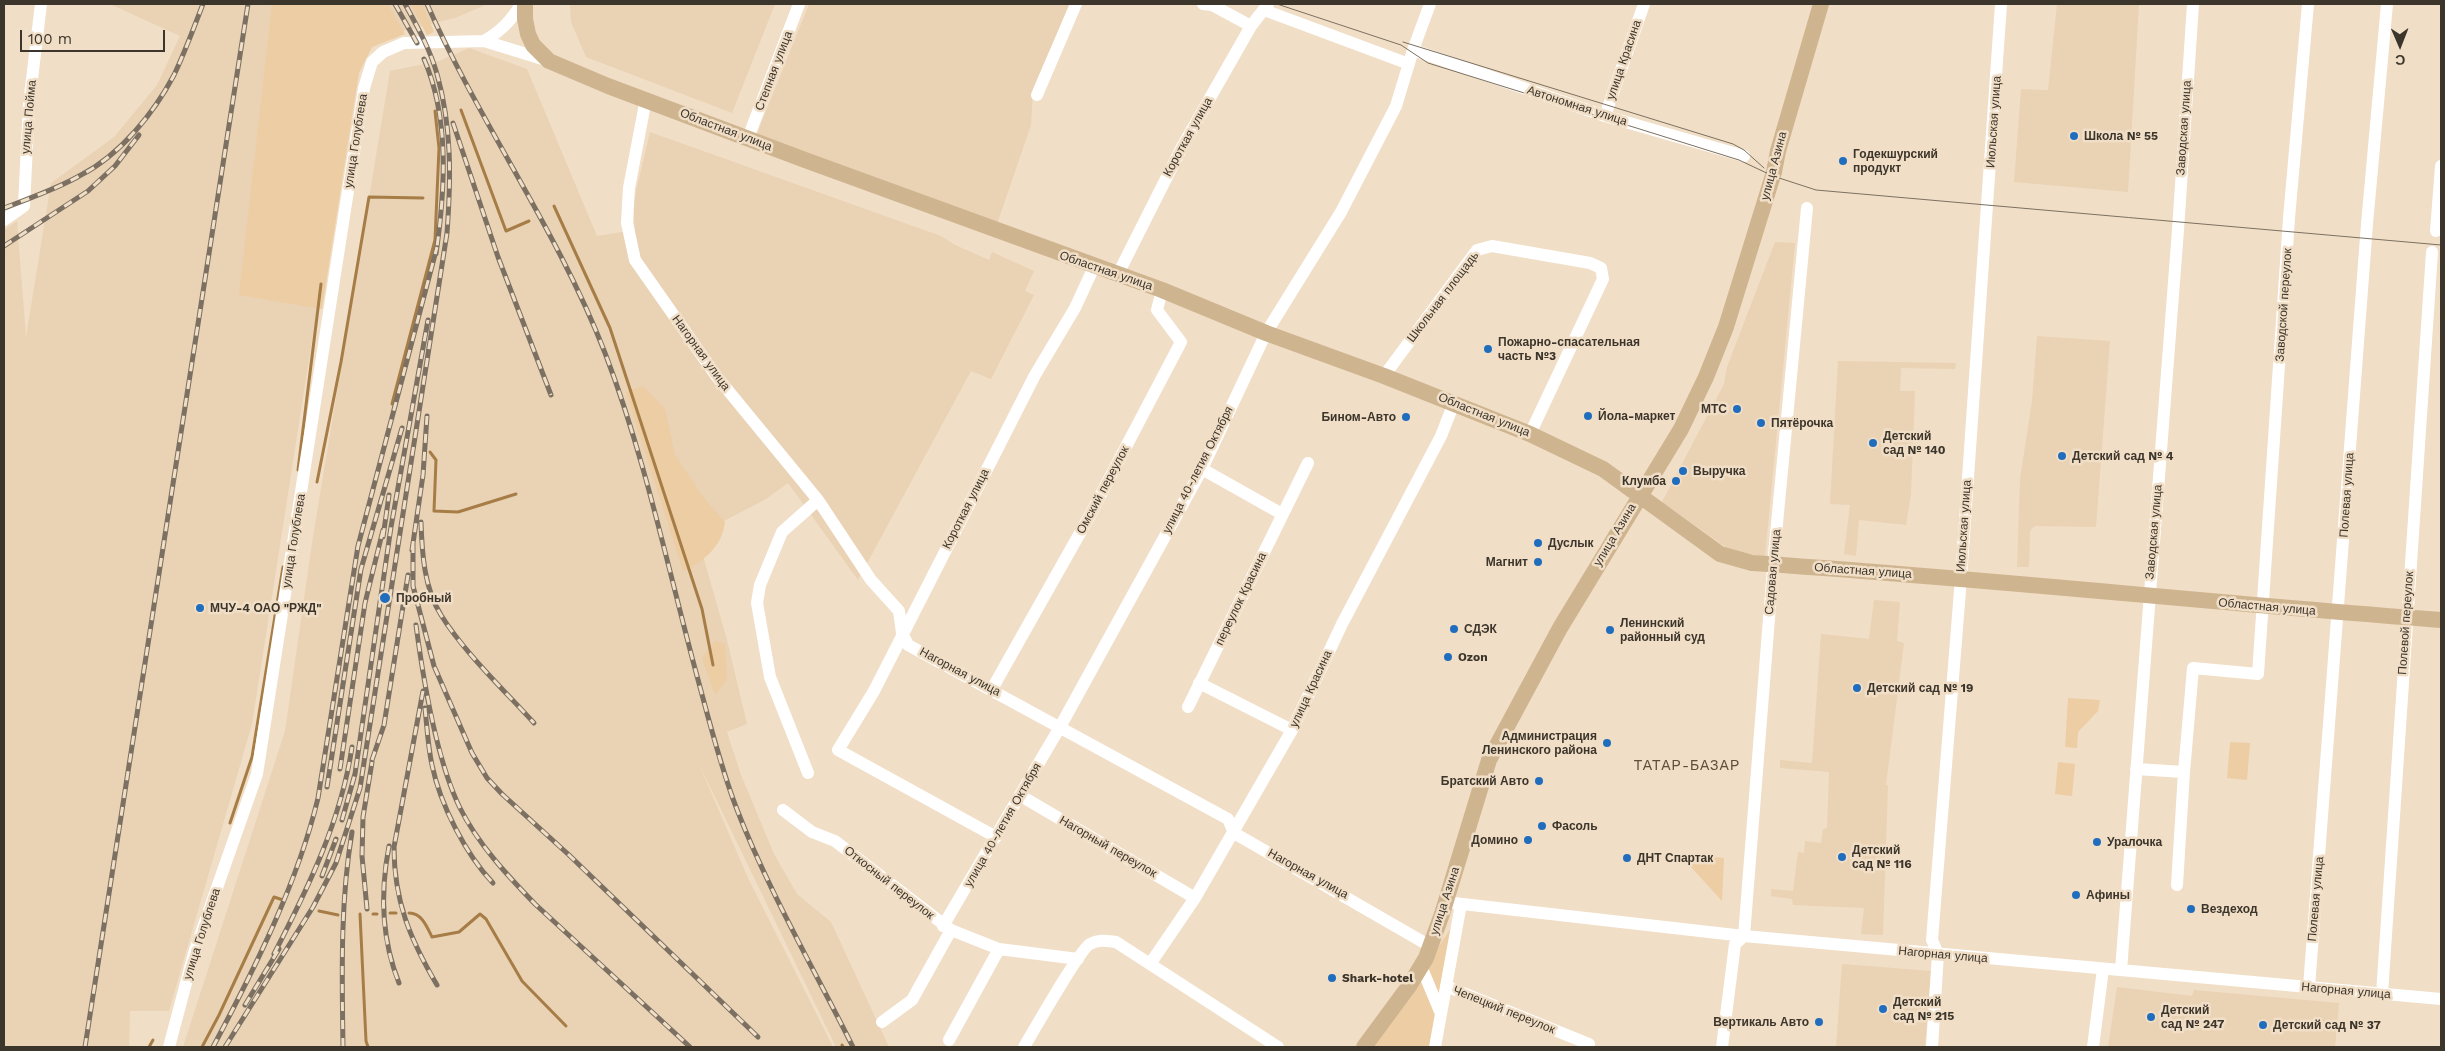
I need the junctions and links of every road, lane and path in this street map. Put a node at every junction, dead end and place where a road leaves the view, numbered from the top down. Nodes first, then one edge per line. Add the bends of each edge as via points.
1 (41, 4) edge
2 (521, 4) edge
3 (525, 4) edge
4 (799, 4) edge
5 (1076, 4) edge
6 (1203, 4) edge
7 (1430, 4) edge
8 (1644, 4) edge
9 (1820, 4) edge
10 (2001, 4) edge
11 (2193, 4) edge
12 (2308, 4) edge
13 (2387, 4) edge
14 (1266, 7) edge
15 (1251, 26) junction
16 (484, 42) junction
17 (1413, 50) junction
18 (549, 61) junction
19 (1409, 64) junction
20 (1037, 95) dead end
21 (646, 99) junction
22 (1605, 116) junction
23 (748, 138) junction
24 (1744, 156) dead end
25 (2441, 166) edge
26 (1807, 208) dead end
27 (4, 220) edge
28 (2436, 231) dead end
29 (2432, 252) dead end
30 (1094, 267) junction
31 (1117, 276) junction
32 (1162, 290) junction
33 (1266, 333) junction
34 (1384, 376) junction
35 (1454, 403) junction
36 (1530, 434) junction
37 (1308, 463) dead end
38 (1202, 469) junction
39 (1638, 496) junction
40 (818, 500) junction
41 (1282, 514) junction
42 (1773, 564) junction
43 (1961, 578) junction
44 (2149, 597) junction
45 (2262, 606) junction
46 (2339, 613) junction
47 (2407, 618) junction
48 (2441, 620) edge
49 (902, 633) junction
50 (1199, 683) junction
51 (992, 689) junction
52 (1188, 706) dead end
53 (1060, 727) junction
54 (1292, 730) junction
55 (2136, 769) junction
56 (2184, 772) junction
57 (808, 773) dead end
58 (1020, 796) junction
59 (783, 810) dead end
60 (1234, 833) junction
61 (996, 838) junction
62 (2176, 885) dead end
63 (1195, 898) junction
64 (1453, 903) junction
65 (947, 928) junction
66 (1744, 936) junction
67 (1430, 946) junction
68 (999, 949) junction
69 (1938, 954) junction
70 (1078, 959) junction
71 (1150, 964) junction
72 (1421, 966) junction
73 (2103, 969) junction
74 (2122, 970) junction
75 (1446, 986) junction
76 (2309, 987) junction
77 (2382, 994) junction
78 (2441, 999) edge
79 (1441, 1014) junction
80 (882, 1022) dead end
81 (949, 1040) dead end
82 (1589, 1044) dead end
83 (169, 1047) edge
84 (1024, 1047) edge
85 (1278, 1047) edge
86 (1364, 1047) edge
87 (1435, 1047) edge
88 (1722, 1047) edge
89 (1932, 1047) edge
90 (2093, 1047) edge

1 - 27 street, улица Пойма via 28,113 24,206
2 - 16 street via 514,17
3 - 18 main road via 525,19 533,46
4 - 23 street, Степная улица
5 - 20 street
6 - 15 street
7 - 17 street, улица 40-летия Октября
8 - 22 street, улица Красина
9 - 39 main road, улица Азина via 1774,172 1726,327 1681,429
10 - 43 street, Июльская улица
11 - 44 street, Заводская улица
12 - 45 street, Заводской переулок via 2289,218
13 - 46 street, Полевая улица via 2366,224
14 - 15 street, Короткая улица
14 - 19 street
15 - 31 street, Короткая улица via 1182,147
16 - 18 street
16 - 83 street, улица Голублева via 404,43 383,52 372,62 364,88 257,774 194,954
17 - 19 street, улица 40-летия Октября
17 - 22 street, Автономная улица
18 - 21 main road, Областная улица
19 - 33 street, улица 40-летия Октября via 1396,106 1342,212
21 - 23 main road, Областная улица
21 - 40 street, Нагорная улица via 629,188 627,223 636,260 717,377
22 - 24 street, Автономная улица
23 - 30 main road, Областная улица
25 - 28 street
26 - 42 street, Садовая улица
29 - 47 street, Полевой переулок
30 - 31 main road, Областная улица
30 - 49 street, Короткая улица
31 - 32 main road, Областная улица
32 - 33 main road, Областная улица
32 - 51 street, Омский переулок via 1157,310 1181,342 1089,517
33 - 34 main road, Областная улица
33 - 38 street, улица 40-летия Октября
34 - 35 main road, Областная улица
34 - 36 street, Школьная площадь via 1477,250 1492,246 1590,263 1601,268 1603,279
35 - 36 main road, Областная улица
35 - 54 street, улица Красина via 1441,436 1342,624
36 - 39 main road, Областная улица via 1603,469
37 - 41 street, переулок Красина
38 - 41 street
38 - 53 street, улица 40-летия Октября
39 - 42 main road, Областная улица via 1720,554 1752,563
39 - 64 main road, улица Азина via 1560,628 1489,760
40 - 49 street, Нагорная улица via 871,580 899,611
40 - 57 street via 782,532 760,585 757,603 770,677
41 - 50 street, переулок Красина
42 - 43 main road, Областная улица
42 - 66 street, Садовая улица
43 - 44 main road, Областная улица
43 - 69 street, Июльская улица via 1932,940
44 - 45 main road, Областная улица
44 - 55 street, Заводская улица
45 - 46 main road, Областная улица
45 - 56 street, Заводской переулок via 2258,674 2193,668
46 - 47 main road, Областная улица
46 - 76 street, Полевая улица
47 - 48 main road, Областная улица
47 - 77 street, Полевой переулок
49 - 51 street, Нагорная улица via 908,645
49 - 61 street, Короткая улица via 874,690 838,750
50 - 52 street, переулок Красина
50 - 54 street
51 - 53 street, Нагорная улица
53 - 58 street, улица 40-летия Октября
53 - 60 street, Нагорная улица via 1228,819
54 - 60 street, улица Красина
55 - 56 street
55 - 74 street, Заводская улица
56 - 62 street
58 - 61 street, улица 40-летия Октября
58 - 63 street, Нагорный переулок
59 - 65 street, Откосный переулок via 812,832 836,841
60 - 63 street, улица Красина
60 - 67 street, Нагорная улица
61 - 65 street, улица 40-летия Октября
63 - 71 street, улица Красина
64 - 66 street, Нагорная улица
64 - 67 main road, улица Азина
64 - 75 street
65 - 68 street, Откосный переулок
65 - 80 street, улица 40-летия Октября via 912,1000
66 - 69 street, Нагорная улица
66 - 88 street via 1735,944
67 - 72 main road, улица Азина
68 - 70 street, Откосный переулок
68 - 81 street
69 - 73 street, Нагорная улица
69 - 89 street, Июльская улица
70 - 71 street via 1088,944 1102,940 1116,942
70 - 84 street
71 - 85 street
72 - 79 street
72 - 86 main road, улица Азина
73 - 74 street, Нагорная улица
73 - 90 street
74 - 76 street, Нагорная улица
75 - 79 street
75 - 82 street, Чепецкий переулок
76 - 77 street, Нагорная улица
77 - 78 street, Нагорная улица
79 - 87 street

